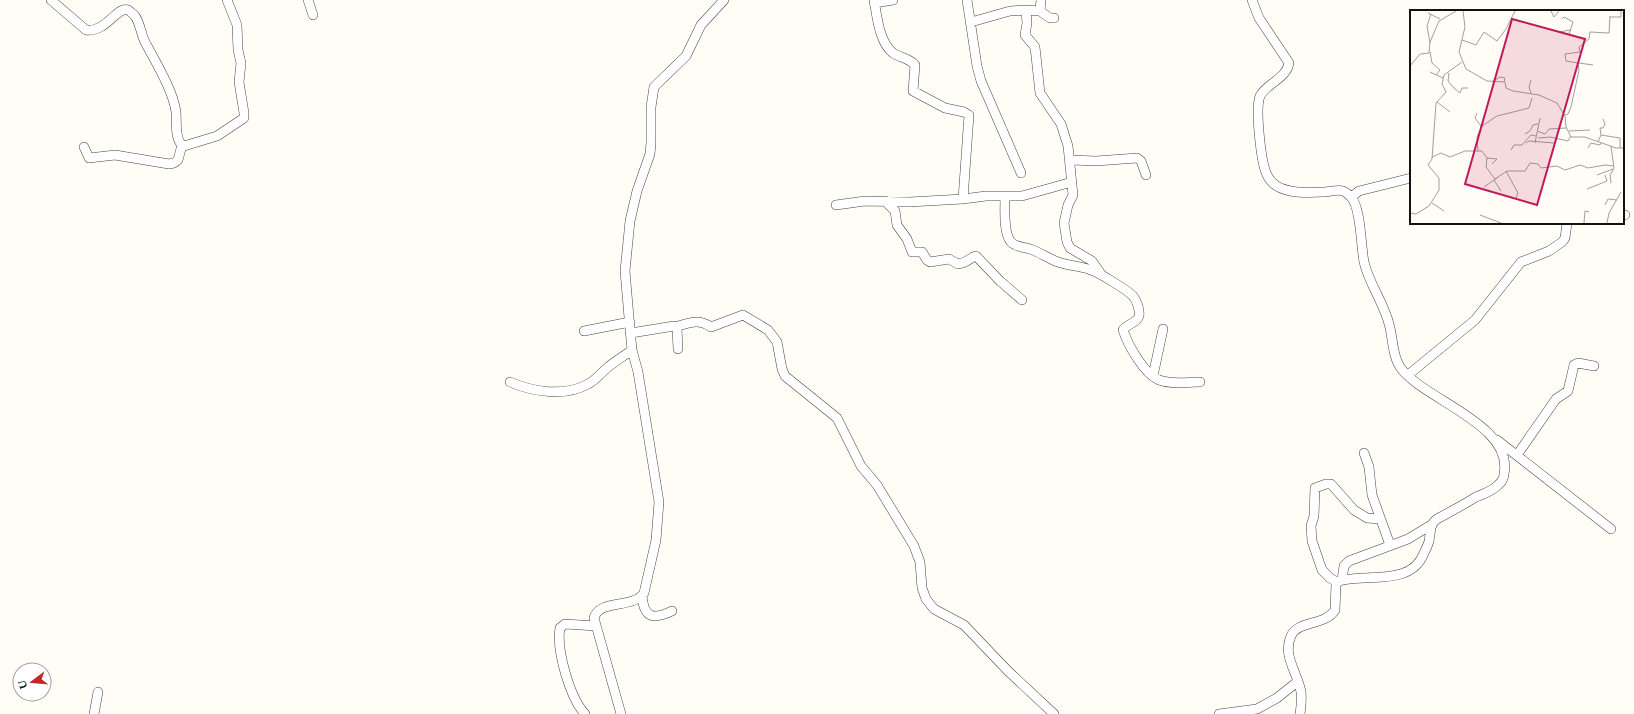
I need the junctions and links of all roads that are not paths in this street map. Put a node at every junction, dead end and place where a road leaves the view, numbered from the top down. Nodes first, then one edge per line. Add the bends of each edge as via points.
1 (51, 0) edge
2 (227, 0) edge
3 (308, 0) edge
4 (724, 0) edge
5 (893, 0) edge
6 (967, 0) edge
7 (1041, 0) edge
8 (1252, 0) edge
9 (874, 1) edge
10 (1026, 10) junction
11 (1040, 11) junction
12 (313, 15) dead end
13 (1054, 18) dead end
14 (971, 22) junction
15 (182, 145) junction
16 (84, 147) dead end
17 (1070, 160) junction
18 (1021, 173) dead end
19 (1146, 175) dead end
20 (1410, 178) edge
21 (1072, 182) junction
22 (1005, 197) junction
23 (1351, 197) junction
24 (963, 199) junction
25 (885, 201) junction
26 (836, 205) dead end
27 (1567, 224) edge
28 (1105, 278) junction
29 (1022, 300) dead end
30 (630, 322) junction
31 (675, 327) junction
32 (1163, 329) dead end
33 (584, 331) dead end
34 (631, 333) junction
35 (678, 349) dead end
36 (632, 350) junction
37 (1594, 366) dead end
38 (1408, 375) junction
39 (1153, 376) junction
40 (510, 382) dead end
41 (1200, 382) dead end
42 (1491, 436) junction
43 (1364, 453) dead end
44 (1517, 455) junction
45 (1380, 519) junction
46 (1431, 525) junction
47 (1611, 530) dead end
48 (1390, 546) junction
49 (1340, 581) junction
50 (642, 596) junction
51 (672, 612) dead end
52 (596, 626) junction
53 (1297, 682) junction
54 (98, 692) dead end
55 (94, 714) edge
56 (585, 714) edge
57 (621, 714) edge
58 (1054, 714) edge
59 (1219, 714) edge
60 (1300, 714) edge

1 - 15 street via 86,30 99,28 124,9 135,16 174,106 176,130
2 - 15 street via 237,25 241,63 239,82 244,118 217,136
3 - 12 street
4 - 30 street via 701,25 686,56 654,87 650,154 630,220 626,257
5 - 9 street
6 - 14 street
7 - 11 street
8 - 23 street via 1259,18 1289,63 1287,70 1260,99 1259,132 1267,176 1277,186 1294,192 1341,191
9 - 24 street via 882,35 888,47 915,65 913,91 945,108 969,115
10 - 11 street
10 - 14 street via 1010,11
10 - 17 street via 1025,35 1035,47 1038,89 1061,124
11 - 13 street
14 - 18 street via 981,81
15 - 16 street via 178,160 174,164 115,155 89,158
17 - 19 street via 1137,158 1141,161
17 - 21 street
20 - 23 street via 1359,191
21 - 22 street via 1022,196
21 - 28 street via 1073,195 1064,223 1067,242 1070,248 1092,261
22 - 24 street
22 - 28 street via 1007,234 1012,243 1060,263 1092,270
23 - 38 street via 1357,211 1365,264 1389,323 1397,362
24 - 25 street
25 - 26 street
25 - 29 street via 895,211 897,225 912,252 923,252 932,263 949,259 960,264 976,256
27 - 38 street via 1562,242 1549,251 1521,262 1475,320
28 - 39 street via 1133,296 1139,315 1137,320 1124,330 1132,349
30 - 33 street
30 - 34 street
31 - 34 street
31 - 35 street
31 - 58 street via 705,322 711,327 743,315 768,330 779,346 785,376 837,418 860,466 877,485 911,540 918,555 926,599 934,609 964,625
32 - 39 street
34 - 36 street
36 - 40 street via 588,385 570,390 548,392
36 - 50 street via 638,372 659,502 656,540
37 - 44 street via 1578,363 1574,365 1568,391 1556,399
38 - 42 street via 1429,392 1473,420
39 - 41 street via 1158,380 1173,383
42 - 44 street
42 - 46 street via 1502,453 1504,474 1501,482
43 - 45 street via 1369,467 1372,495
44 - 47 street
45 - 48 street
45 - 49 street via 1367,518 1354,510 1332,484 1315,488 1312,541 1322,570 1330,578
46 - 48 street
46 - 49 street via 1429,542 1421,561 1407,573
48 - 49 street via 1348,562
49 - 53 street via 1333,613 1298,628 1292,634 1288,648 1289,658
50 - 51 street via 644,608 649,615 657,617
50 - 52 street via 600,610 594,618
52 - 56 street via 571,623 565,624 559,632 560,647 573,695
52 - 57 street
53 - 59 street via 1277,698 1257,709
53 - 60 street via 1301,692
54 - 55 street

